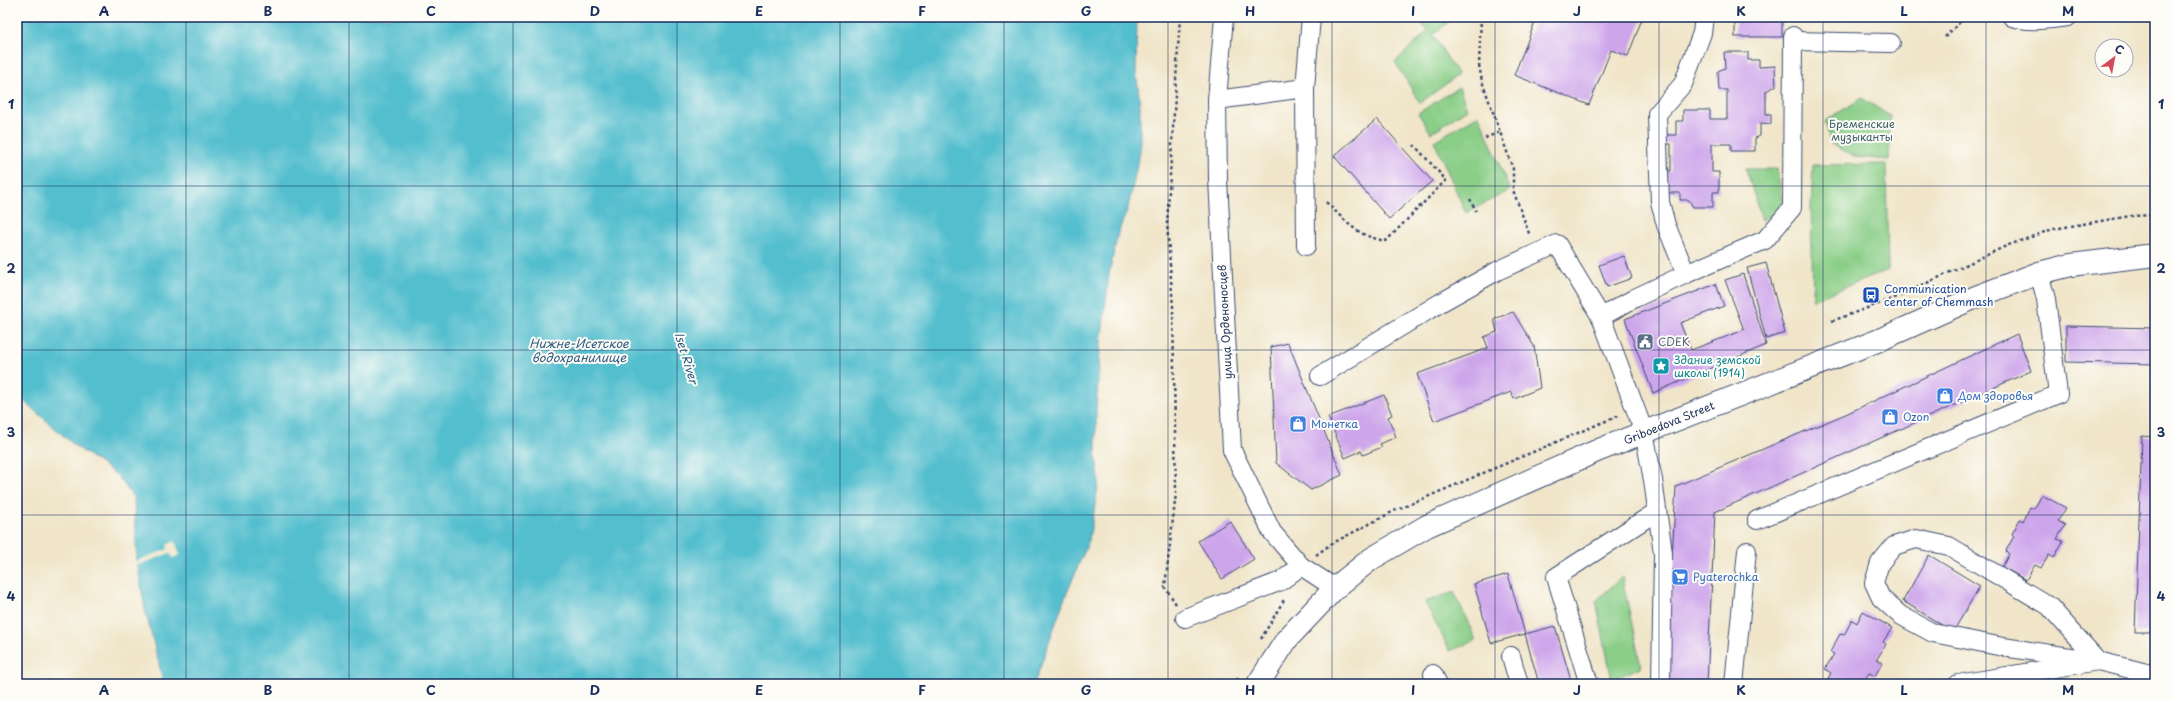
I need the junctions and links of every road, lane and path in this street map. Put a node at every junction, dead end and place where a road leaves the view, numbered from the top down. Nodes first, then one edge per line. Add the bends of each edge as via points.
1 (1180, 17) edge
2 (1224, 17) edge
3 (1310, 17) edge
4 (1481, 17) edge
5 (1704, 17) edge
6 (1965, 17) edge
7 (2012, 17) edge
8 (2068, 17) edge
9 (1945, 37) dead end
10 (1891, 43) dead end
11 (1305, 88) junction
12 (1218, 100) junction
13 (1500, 132) junction
14 (1485, 138) dead end
15 (1414, 145) dead end
16 (1470, 199) dead end
17 (1326, 202) dead end
18 (1476, 211) dead end
19 (2155, 215) edge
20 (1530, 236) dead end
21 (1306, 246) dead end
22 (2148, 258) edge
23 (2039, 273) junction
24 (1686, 274) junction
25 (1601, 317) junction
26 (1832, 321) dead end
27 (1320, 376) dead end
28 (1644, 432) junction
29 (1656, 512) junction
30 (1757, 520) dead end
31 (1747, 551) dead end
32 (1301, 566) junction
33 (1335, 588) junction
34 (1185, 618) joint
35 (1511, 656) dead end
36 (2098, 661) junction
37 (2155, 675) edge
38 (1258, 684) edge
39 (1519, 684) edge
40 (1589, 684) edge
41 (1661, 684) edge
42 (1734, 684) edge
43 (1958, 684) edge

1 - 34 path via 1167,223 1174,322 1176,493 1165,587
2 - 12 street, улица Орденоносцев
3 - 11 street
4 - 13 path via 1479,65
5 - 24 street via 1702,33 1683,84 1657,114 1660,202 1666,225
6 - 9 path
7 - 8 street via 2034,20
10 - 24 street via 1793,39 1792,208 1765,240
11 - 12 street
11 - 21 street
12 - 32 street, улица Орденоносцев via 1218,179 1232,450 1272,532
13 - 14 path
13 - 20 path via 1513,170 1513,190
15 - 17 path via 1446,180 1386,241 1359,233
16 - 18 path
19 - 26 path via 2131,216 2053,229 2006,246 1898,297
22 - 23 main road, Griboedova Street via 2070,265
23 - 28 main road, Griboedova Street via 1976,297 1877,341
23 - 30 street via 2046,299 2058,394
24 - 25 street
25 - 27 street via 1557,244 1497,272 1440,303
25 - 28 street
28 - 29 street
28 - 33 main road, Griboedova Street via 1427,526 1371,559
29 - 40 street via 1556,577
29 - 41 street via 1663,553
31 - 42 street
32 - 33 street, улица Орденоносцев
32 - 34 street via 1280,581
33 - 38 main road, Griboedova Street via 1287,639
35 - 39 street
36 - 36 street via 2049,606 1949,546 1916,539 1894,546 1880,563 1874,583 1881,598 1900,615 1933,633 2003,647
36 - 37 street
36 - 43 street

